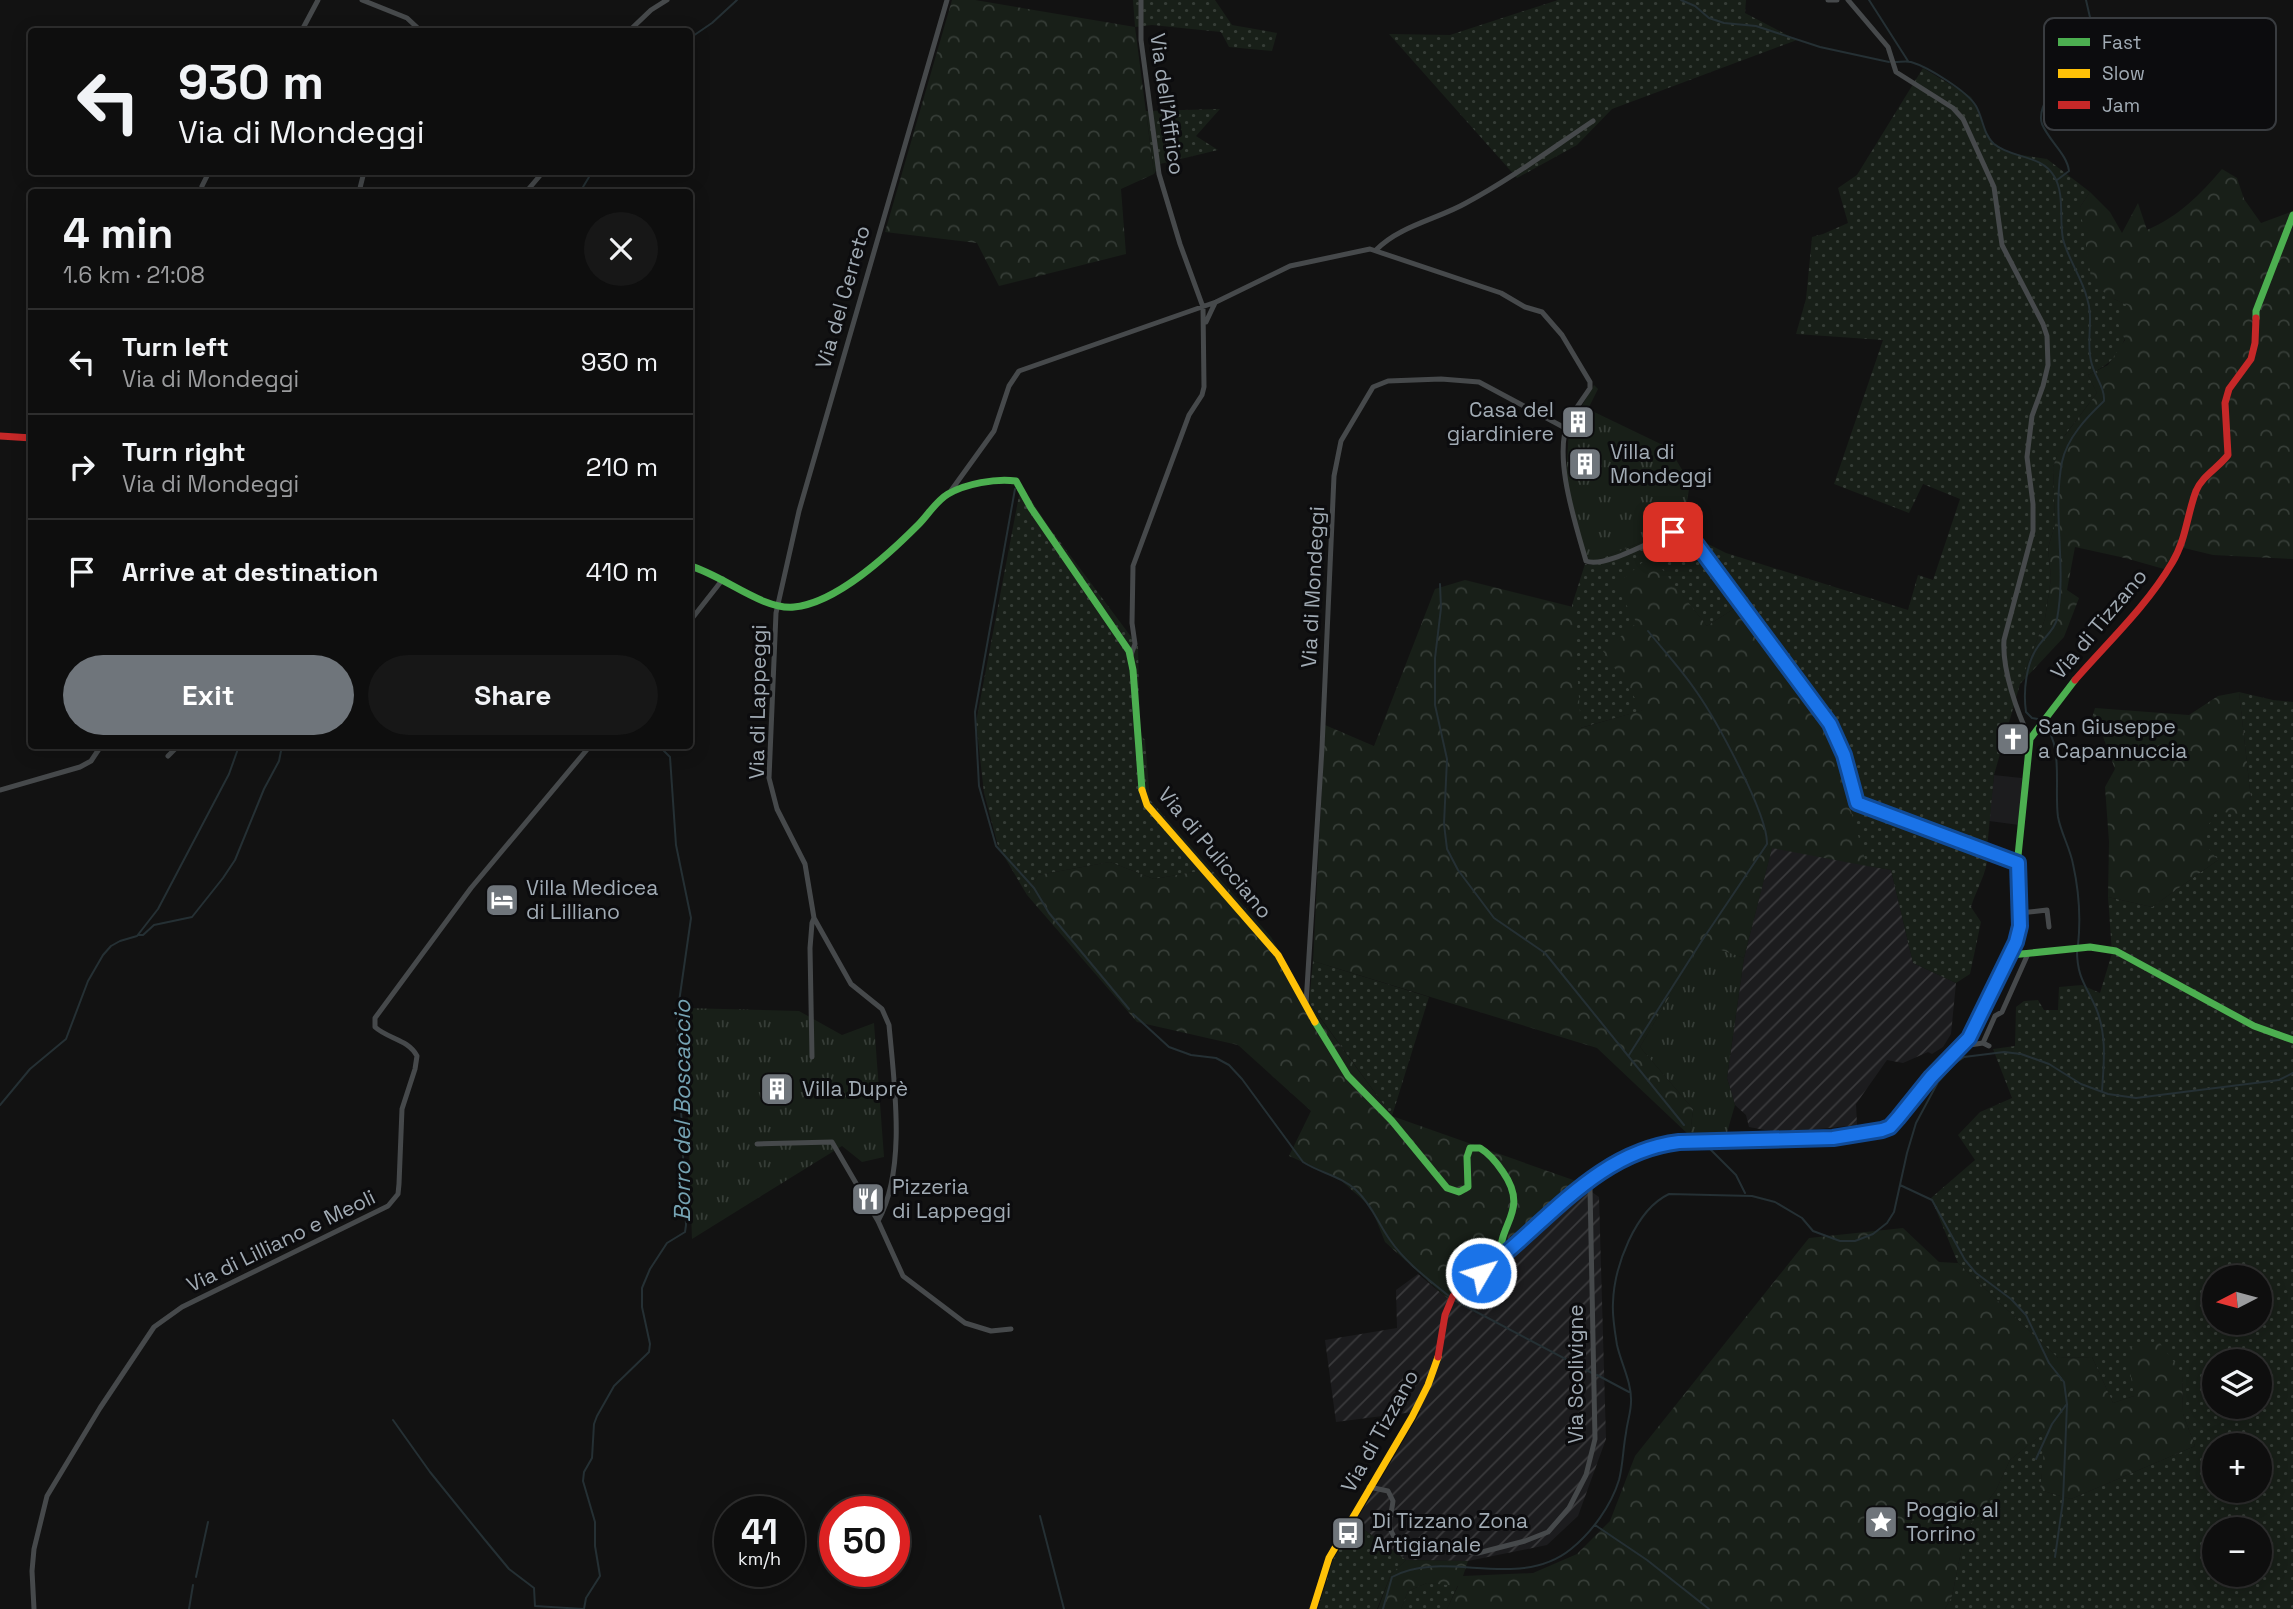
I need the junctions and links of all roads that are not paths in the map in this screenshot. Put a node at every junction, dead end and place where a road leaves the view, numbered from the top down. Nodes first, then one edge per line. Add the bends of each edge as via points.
1 (318, 0) edge
2 (362, 0) edge
3 (667, 0) edge
4 (947, 0) edge
5 (1141, 0) edge
6 (1828, 0) edge
7 (1837, 0) edge
8 (1848, 0) edge
9 (303, 28) edge
10 (418, 28) edge
11 (632, 28) edge
12 (1593, 121) dead end
13 (540, 175) edge
14 (528, 189) edge
15 (2293, 215) edge
16 (1376, 250) junction
17 (1198, 291) junction
18 (1216, 302) junction
19 (1203, 307) junction
20 (1192, 311) junction
21 (1205, 325) junction
22 (1567, 429) junction
23 (0, 436) edge
24 (28, 438) edge
25 (948, 494) junction
26 (693, 567) edge
27 (723, 579) junction
28 (778, 606) junction
29 (693, 617) edge
30 (1131, 655) junction
31 (2030, 738) junction
32 (99, 749) edge
33 (175, 749) edge
34 (587, 749) edge
35 (168, 755) dead end
36 (0, 790) edge
37 (2018, 863) junction
38 (2020, 913) junction
39 (814, 918) junction
40 (2049, 927) dead end
41 (2011, 955) junction
42 (2027, 956) junction
43 (1306, 1004) junction
44 (2293, 1040) edge
45 (1963, 1046) junction
46 (812, 1057) dead end
47 (757, 1143) dead end
48 (1586, 1183) junction
49 (878, 1221) junction
50 (1502, 1257) junction
51 (1011, 1329) dead end
52 (1369, 1487) junction
53 (34, 1609) edge
54 (1313, 1609) edge

1 - 9 street
2 - 10 street via 407,18
3 - 11 street
4 - 28 street, Via del Cerreto via 799,511
5 - 17 street, Via dell'Affrico via 1141,40 1159,174
6 - 7 street
8 - 31 street via 1888,47 1901,76 1963,119 1994,187 2002,245 2047,336 2048,365 2032,416 2027,457 2033,531 2003,653
12 - 16 street via 1494,188 1410,228
13 - 14 street
15 - 31 main road, Via di Tizzano via 2256,312 2251,359 2229,389 2225,403 2228,456 2196,491 2172,563 2124,628
16 - 18 street via 1290,266
16 - 22 street via 1542,312 1590,382
17 - 19 street, Via dell'Affrico
17 - 20 street
18 - 19 street
18 - 21 street
19 - 20 street
19 - 21 street
20 - 25 street via 1019,371 994,430
21 - 30 street via 1202,395 1189,415 1133,566 1135,644
22 - 37 street via 1566,491 1586,561 1609,559 1680,530 1689,534 1830,724 1857,803
22 - 43 street, Via di Mondeggi via 1479,382 1388,381 1373,387 1341,441 1334,476
23 - 24 main road
25 - 28 main road, Via di Pulicciano via 852,582 802,605
25 - 30 main road, Via di Pulicciano via 1002,480 1016,481
26 - 27 main road
27 - 28 main road
27 - 29 street
28 - 39 street, Via di Lappeggi via 769,778 776,809 805,864
30 - 43 main road, Via di Pulicciano via 1144,800 1267,941
31 - 37 main road, Via di Tizzano
32 - 36 street via 80,767
33 - 35 street
34 - 53 street, Via di Lilliano e Meoli via 471,888 375,1018 379,1031 406,1043 417,1056 402,1110 394,1201 182,1307 155,1327 47,1496 34,1549
37 - 38 main road, Via di Tizzano
38 - 40 street via 2047,909
38 - 41 main road, Via di Tizzano
39 - 46 street, Via di Lappeggi via 810,948
39 - 49 street, Via di Lappeggi via 851,984 882,1009 889,1025 896,1157 887,1203
41 - 42 main road
41 - 45 main road, Via di Tizzano
42 - 44 main road via 2101,946 2254,1026
42 - 45 street via 2002,1012 1995,1016 1986,1045
43 - 50 main road, Via di Pulicciano via 1348,1076 1447,1188 1459,1192 1468,1187 1467,1153 1475,1147 1487,1152 1509,1179 1514,1203
45 - 48 main road, Via di Tizzano via 1890,1127 1882,1130 1833,1138 1656,1145
47 - 49 street via 832,1142
48 - 50 main road, Via di Tizzano
48 - 52 street, Via Scolivigne via 1590,1188 1595,1439 1586,1475 1569,1508 1548,1532 1525,1541 1478,1553 1427,1550 1400,1546 1387,1522 1394,1501 1388,1490
49 - 51 street via 904,1276 965,1324 990,1331
50 - 52 main road, Via di Tizzano via 1452,1298 1428,1385
52 - 54 main road, Via di Tizzano via 1324,1569

